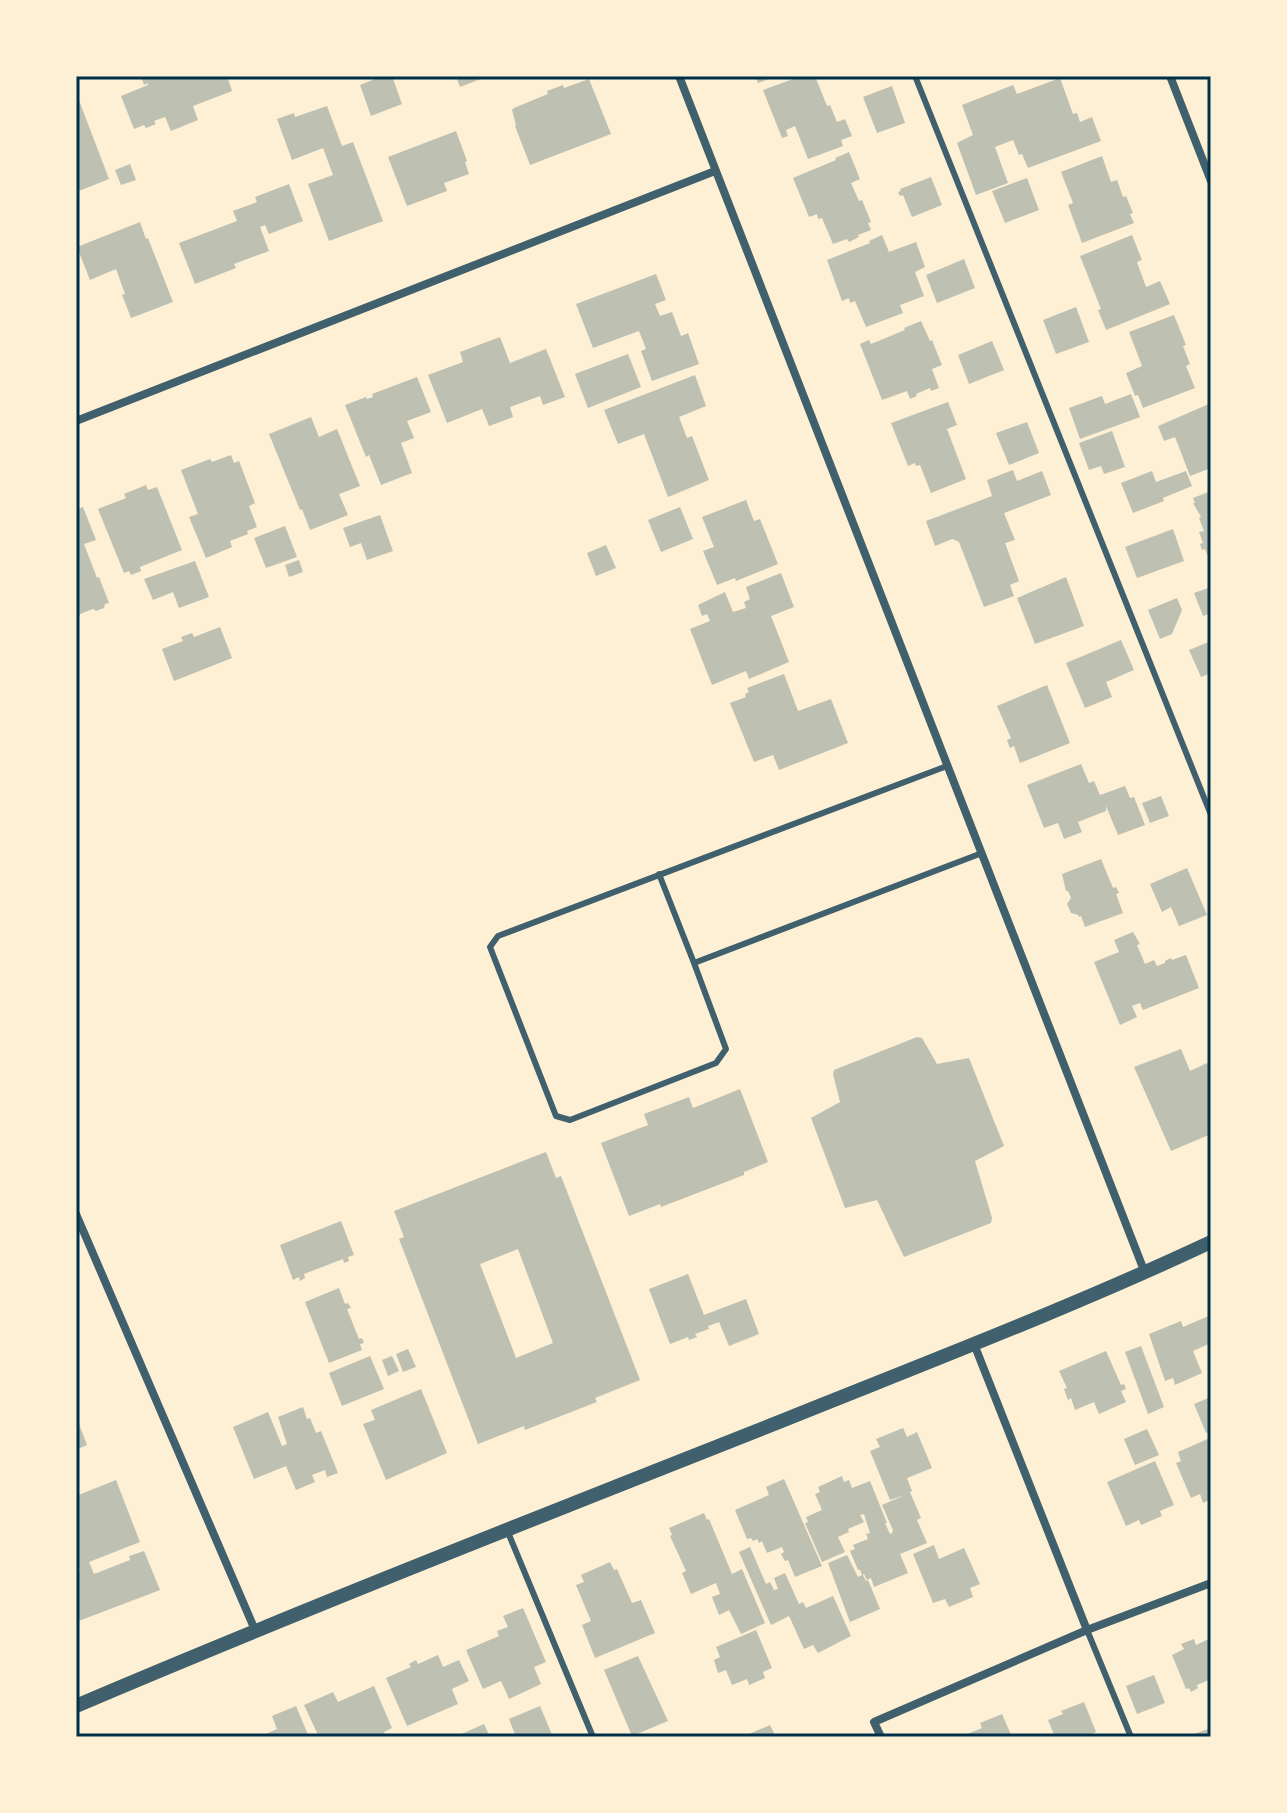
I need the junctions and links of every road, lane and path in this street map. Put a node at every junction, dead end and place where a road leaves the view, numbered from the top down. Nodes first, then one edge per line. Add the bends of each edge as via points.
1 (679, 76) edge
2 (915, 76) edge
3 (1170, 76) edge
4 (715, 171) junction
5 (1210, 177) edge
6 (76, 421) edge
7 (947, 766) junction
8 (1211, 815) edge
9 (982, 853) junction
10 (659, 874) junction
11 (694, 963) junction
12 (76, 1214) edge
13 (1211, 1242) edge
14 (1145, 1273) junction
15 (974, 1344) junction
16 (507, 1530) junction
17 (1211, 1583) edge
18 (255, 1630) junction
19 (1087, 1630) junction
20 (76, 1706) edge
21 (593, 1737) edge
22 (881, 1737) edge
23 (1131, 1737) edge

1 - 4 street
2 - 8 lane
3 - 5 street
4 - 6 street
4 - 7 street
7 - 9 street
7 - 10 lane
9 - 11 lane
9 - 14 street
10 - 11 lane
10 - 11 lane via 498,936 490,947 556,1116 570,1120 716,1063 726,1049
12 - 18 street
13 - 14 street
14 - 15 street
15 - 16 street
15 - 19 street
16 - 18 street
16 - 21 lane
17 - 19 street
18 - 20 street
19 - 22 street via 874,1722
19 - 23 lane

